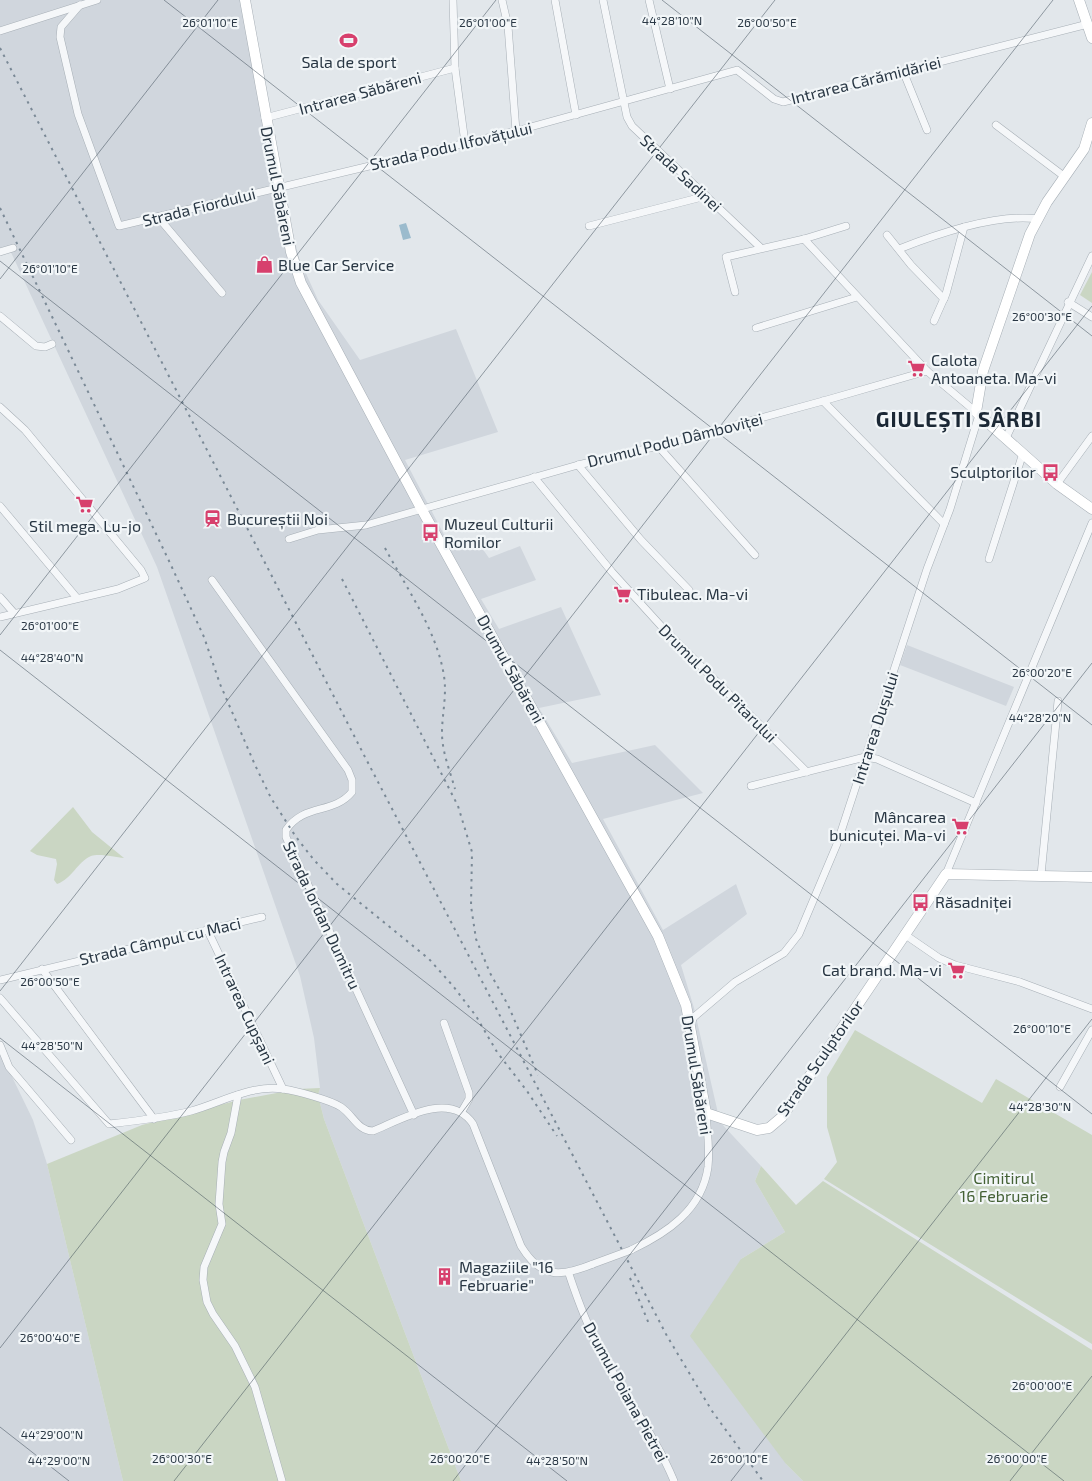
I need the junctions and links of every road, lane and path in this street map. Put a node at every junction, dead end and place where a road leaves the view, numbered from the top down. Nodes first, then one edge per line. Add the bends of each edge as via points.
1 (97, 0) edge
2 (245, 0) edge
3 (453, 0) edge
4 (502, 0) edge
5 (555, 0) edge
6 (603, 0) edge
7 (649, 0) edge
8 (1079, 0) edge
9 (80, 5) junction
10 (1088, 24) junction
11 (0, 31) edge
12 (1092, 38) edge
13 (455, 68) junction
14 (903, 71) junction
15 (670, 89) junction
16 (624, 102) junction
17 (576, 114) junction
18 (265, 118) junction
19 (1092, 123) edge
20 (996, 125) dead end
21 (928, 130) dead end
22 (516, 131) junction
23 (465, 143) junction
24 (1065, 177) junction
25 (278, 187) junction
26 (706, 196) junction
27 (158, 217) junction
28 (1038, 219) junction
29 (589, 226) dead end
30 (846, 226) dead end
31 (964, 227) junction
32 (887, 235) dead end
33 (804, 239) junction
34 (14, 248) dead end
35 (761, 248) junction
36 (899, 249) junction
37 (0, 252) edge
38 (1092, 256) edge
39 (222, 292) dead end
40 (735, 292) dead end
41 (857, 297) junction
42 (944, 299) junction
43 (1068, 302) junction
44 (0, 316) edge
45 (1092, 317) edge
46 (934, 321) dead end
47 (756, 328) dead end
48 (52, 344) dead end
49 (927, 371) junction
50 (823, 401) junction
51 (0, 407) edge
52 (977, 413) junction
53 (1092, 436) edge
54 (1006, 438) junction
55 (658, 446) junction
56 (1023, 453) junction
57 (578, 465) junction
58 (534, 477) junction
59 (1057, 484) junction
60 (0, 506) edge
61 (1092, 509) edge
62 (422, 510) junction
63 (1092, 523) edge
64 (944, 524) junction
65 (289, 539) dead end
66 (755, 555) dead end
67 (989, 559) dead end
68 (212, 580) dead end
69 (689, 590) dead end
70 (0, 598) edge
71 (77, 598) junction
72 (14, 613) junction
73 (0, 617) edge
74 (1058, 701) dead end
75 (865, 757) junction
76 (807, 772) junction
77 (751, 786) dead end
78 (976, 803) junction
79 (946, 874) junction
80 (1041, 875) junction
81 (1092, 877) edge
82 (262, 917) dead end
83 (207, 929) junction
84 (904, 934) junction
85 (42, 969) junction
86 (0, 980) edge
87 (0, 998) edge
88 (1092, 1009) edge
89 (444, 1022) dead end
90 (691, 1023) junction
91 (1092, 1030) edge
92 (0, 1045) edge
93 (1060, 1087) dead end
94 (283, 1089) junction
95 (238, 1095) junction
96 (462, 1111) junction
97 (706, 1113) junction
98 (414, 1115) junction
99 (154, 1118) junction
100 (70, 1140) dead end
101 (569, 1274) junction
102 (282, 1481) edge
103 (674, 1481) edge

1 - 9 street
2 - 18 main road, Drumul Săbăreni
3 - 13 street
4 - 22 street via 508,26
5 - 17 street
6 - 16 street, Strada Sadinei
7 - 15 street
8 - 10 main road
9 - 11 street
9 - 27 street, Strada Fiordului via 61,27 60,37 78,114 119,226
10 - 12 main road
10 - 14 street, Intrarea Cărămidăriei
13 - 18 street, Intrarea Săbăreni
13 - 23 street
14 - 15 street, Intrarea Cărămidăriei via 783,102 737,70
14 - 21 street
15 - 16 street, Intrarea Cărămidăriei
16 - 17 street, Strada Podu Ilfovățului
16 - 26 street, Strada Sadinei via 632,126
17 - 22 street, Strada Podu Ilfovățului
18 - 25 main road, Drumul Săbăreni
19 - 24 main road via 1084,149
20 - 24 street
22 - 23 street, Strada Podu Ilfovățului
23 - 25 street, Strada Podu Ilfovățului
24 - 28 main road
25 - 27 street, Strada Fiordului
25 - 62 main road, Drumul Săbăreni via 301,284
26 - 29 street
26 - 35 street, Strada Sadinei
27 - 39 street
28 - 31 street
28 - 52 main road via 983,371
30 - 33 street
31 - 36 street
31 - 42 street
32 - 36 street
33 - 35 street
33 - 41 street
34 - 37 street
35 - 40 street via 726,257
36 - 42 street
38 - 43 street
41 - 47 street
41 - 49 street
42 - 46 street
43 - 45 street
43 - 54 street
44 - 48 street via 36,346
49 - 50 street, Drumul Podu Dâmboviței
49 - 52 street
50 - 55 street, Drumul Podu Dâmboviței
50 - 64 street
51 - 71 street via 25,430 145,578 122,588
52 - 54 main road
52 - 64 street, Intrarea Dușului
53 - 59 street
54 - 56 main road
55 - 57 street, Drumul Podu Dâmboviței
55 - 66 street
56 - 59 main road
56 - 67 street
57 - 58 street, Drumul Podu Dâmboviței
57 - 69 street via 641,540
58 - 62 street, Drumul Podu Dâmboviței
58 - 76 street, Drumul Podu Pitarului via 662,627
59 - 61 main road
60 - 71 street
62 - 65 street, Drumul Podu Dâmboviței via 366,525 318,530
62 - 90 main road, Drumul Săbăreni via 658,936
63 - 78 street, Strada Sculptorilor
64 - 75 street, Intrarea Dușului
68 - 98 street, Strada Iordan Dumitru via 326,738 352,780 352,792 344,800 299,816 286,830 286,837
70 - 72 street
71 - 72 street
72 - 73 street
74 - 80 street
75 - 76 street
75 - 78 street via 877,759
75 - 90 street, Intrarea Dușului via 837,844 798,934 784,953 735,982
76 - 77 street
78 - 79 street, Strada Sculptorilor
79 - 80 main road
79 - 84 main road, Strada Sculptorilor
80 - 81 main road
82 - 83 street, Strada Câmpul cu Maci
83 - 85 street, Strada Câmpul cu Maci
83 - 94 street, Intrarea Cupșani
84 - 88 street via 955,965 1020,982
84 - 97 main road, Strada Sculptorilor via 782,1117 769,1128 757,1130
85 - 86 street, Strada Câmpul cu Maci
85 - 99 street
87 - 99 street via 109,1124
89 - 96 street via 469,1093
90 - 97 main road, Drumul Săbăreni
91 - 93 street
92 - 100 street via 9,1067
94 - 95 street via 269,1088
94 - 98 street via 339,1106 368,1131
95 - 99 street via 191,1111
95 - 102 street via 224,1152 219,1196 222,1224 204,1267 203,1280 207,1302 235,1346 255,1387
96 - 98 street via 442,1107
96 - 101 street via 473,1124 525,1252 534,1263 549,1272
97 - 101 street, Drumul Săbăreni, bridge via 708,1168 691,1209 656,1238
101 - 103 street, Drumul Poiana Pietrei via 580,1308 601,1352 662,1453

